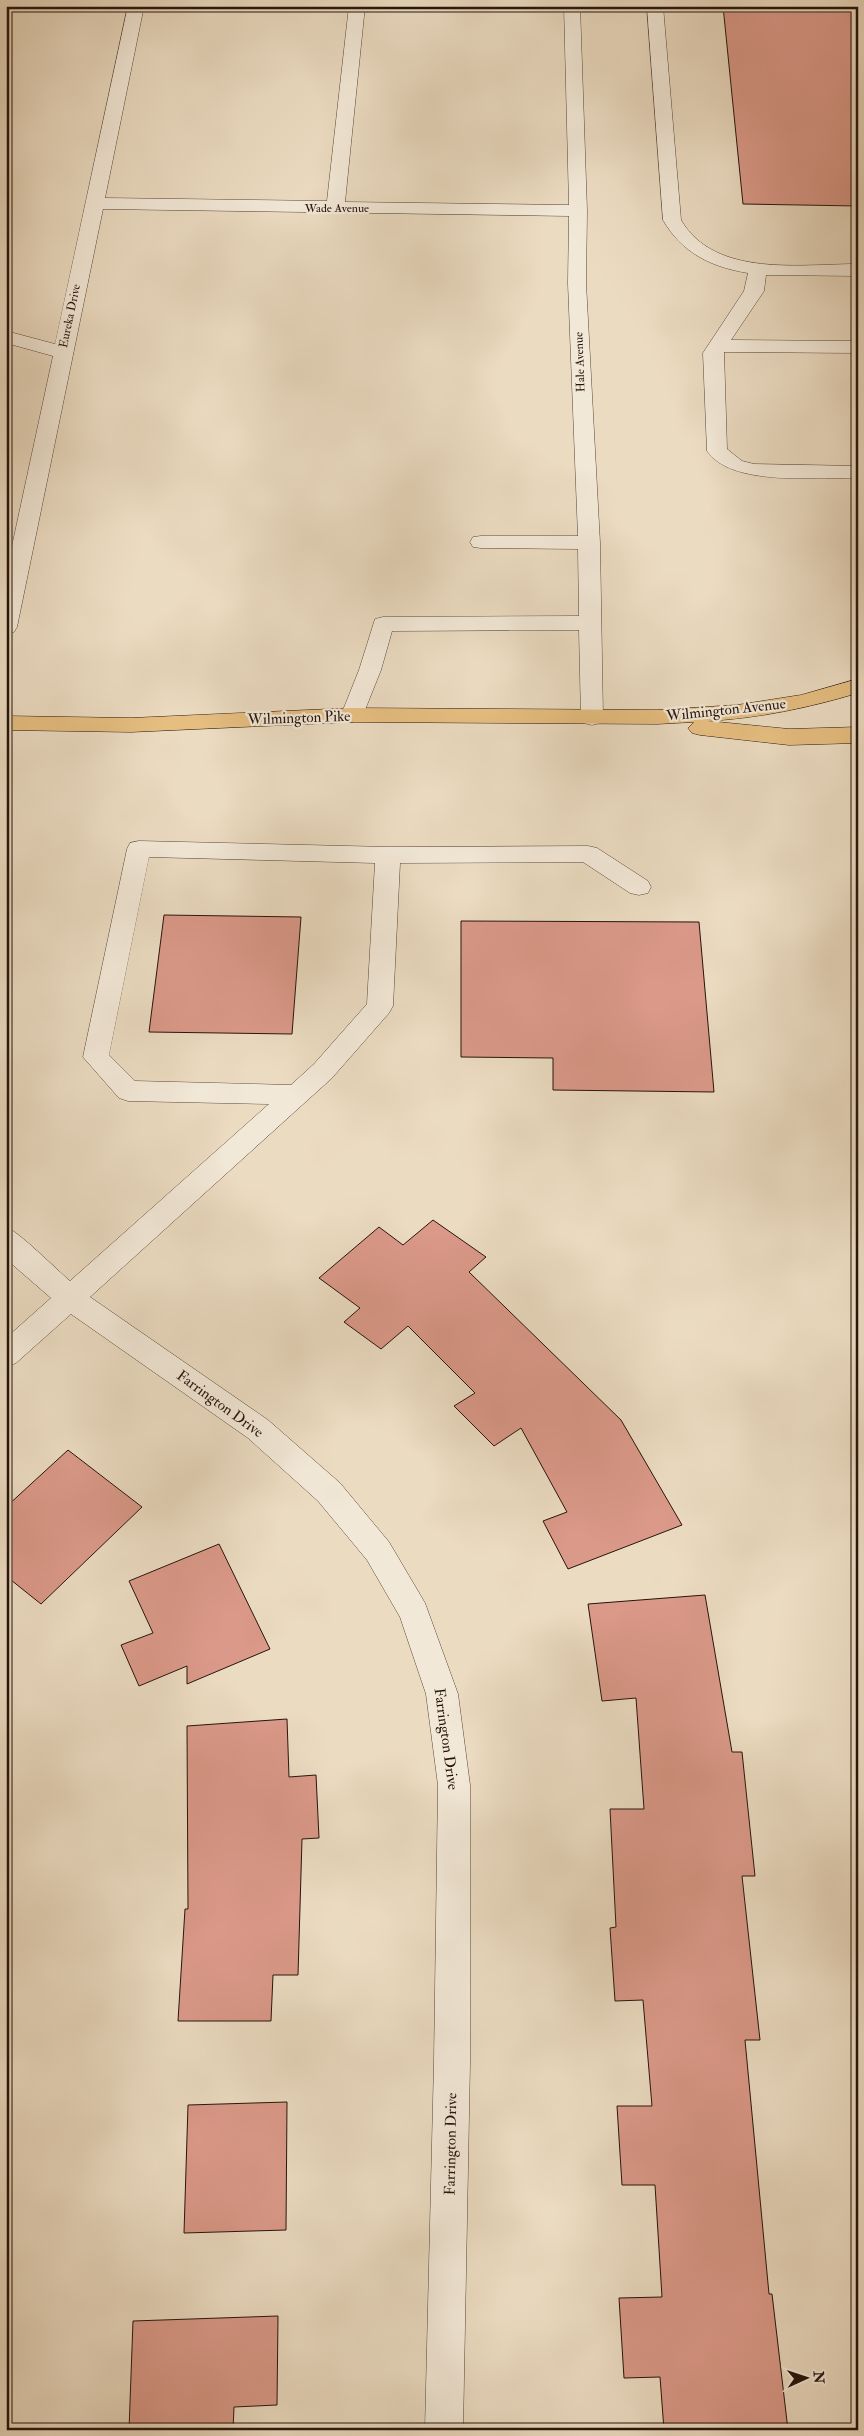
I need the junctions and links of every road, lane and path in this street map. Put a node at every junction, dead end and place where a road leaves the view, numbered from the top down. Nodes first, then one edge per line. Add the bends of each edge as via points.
1 (136, 6) edge
2 (357, 6) edge
3 (572, 6) edge
4 (655, 6) edge
5 (95, 203) junction
6 (335, 208) junction
7 (578, 210) junction
8 (758, 269) junction
9 (858, 270) edge
10 (6, 338) edge
11 (718, 346) junction
12 (858, 347) edge
13 (62, 352) junction
14 (858, 472) edge
15 (481, 542) dead end
16 (589, 542) junction
17 (589, 623) junction
18 (6, 627) edge
19 (858, 686) edge
20 (352, 715) junction
21 (592, 718) junction
22 (6, 723) edge
23 (858, 735) edge
24 (388, 855) junction
25 (639, 888) dead end
26 (297, 1095) junction
27 (6, 1238) edge
28 (70, 1298) junction
29 (6, 1355) edge
30 (444, 2430) edge

1 - 5 street, Eureka Drive
2 - 6 street
3 - 7 street, Hale Avenue
4 - 8 street via 672,220 683,237 699,250 720,260
5 - 6 street, Wade Avenue
5 - 13 street, Eureka Drive
6 - 7 street, Wade Avenue
7 - 16 street, Hale Avenue
8 - 9 street
8 - 11 street via 754,291
10 - 13 street
11 - 12 street
11 - 14 street via 713,353 717,451 735,465 754,470
13 - 18 street, Eureka Drive
15 - 16 street
16 - 17 street, Hale Avenue
17 - 20 street via 383,624 370,670
17 - 21 street, Hale Avenue
19 - 21 main road, Wilmington Avenue via 802,702 737,712
20 - 21 main road, Wilmington Pike
20 - 22 main road, Wilmington Pike via 132,725
21 - 23 main road via 789,737
24 - 25 street via 588,854
24 - 26 street via 380,1006 323,1071
24 - 26 street via 139,848 96,1057 128,1091
26 - 28 street
27 - 28 street, Farrington Drive via 14,1249
28 - 29 street
28 - 30 street, Farrington Drive via 258,1429 329,1492 378,1551 414,1613 442,1694 454,1785

